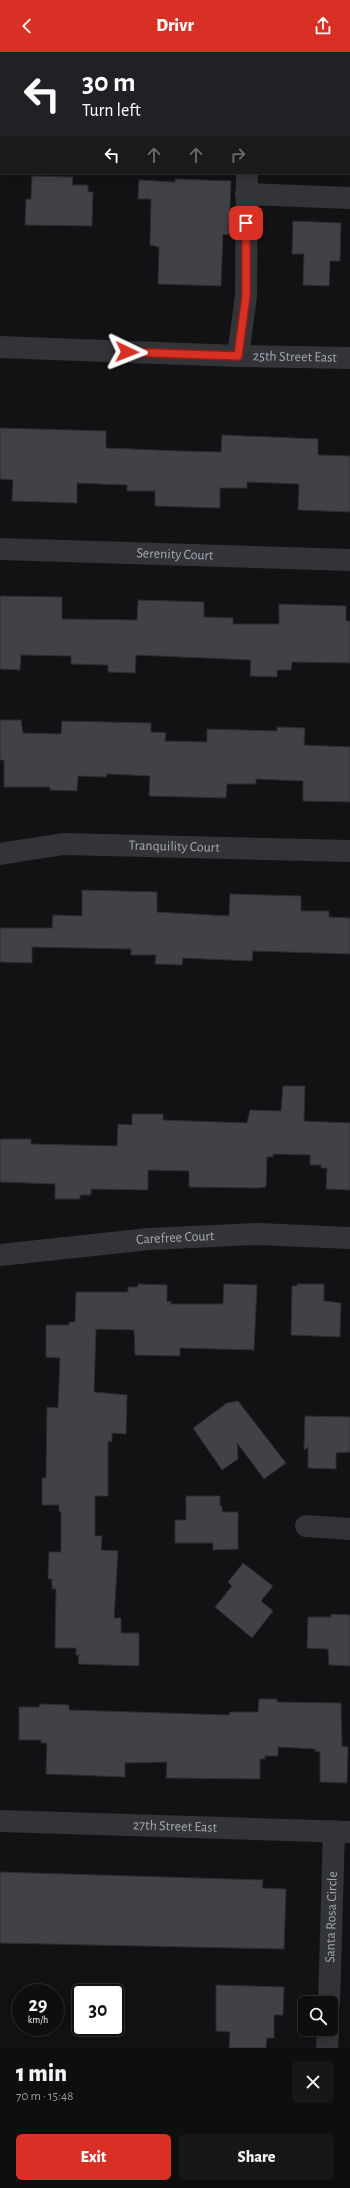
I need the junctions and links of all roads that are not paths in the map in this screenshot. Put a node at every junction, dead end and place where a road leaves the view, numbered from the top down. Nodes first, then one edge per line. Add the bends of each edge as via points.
1 (247, 184) edge
2 (350, 198) edge
3 (0, 347) edge
4 (238, 356) junction
5 (350, 358) edge
6 (0, 549) edge
7 (350, 560) edge
8 (350, 851) edge
9 (0, 854) edge
10 (350, 1238) edge
11 (0, 1255) edge
12 (306, 1526) dead end
13 (350, 1529) edge
14 (0, 1821) edge
15 (342, 1831) edge
16 (330, 1996) edge
17 (328, 2036) edge
18 (327, 2048) edge

1 - 2 street
1 - 4 street via 246,296
3 - 4 street, 25th Street East
4 - 5 street, 25th Street East
6 - 7 street, Serenity Court
8 - 9 street, Tranquility Court via 64,844
10 - 11 street, Carefree Court via 258,1234 157,1238
12 - 13 street
14 - 15 street, 27th Street East
15 - 16 street, Santa Rosa Circle
17 - 18 street

